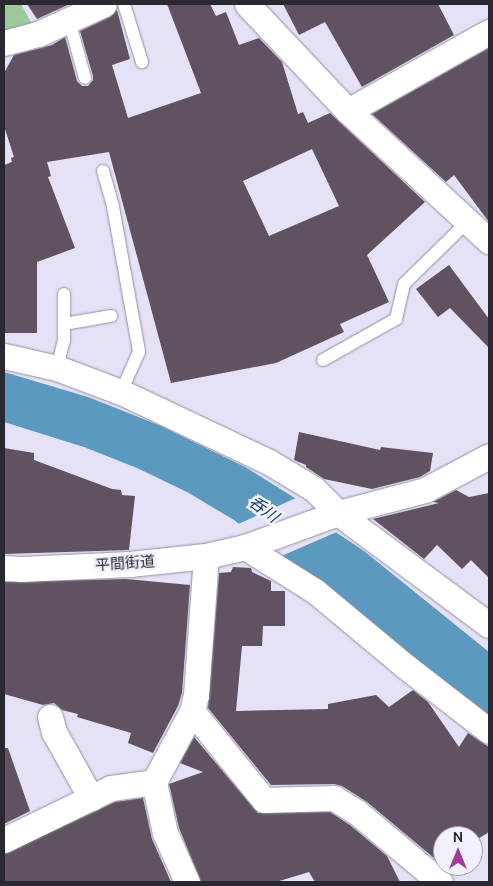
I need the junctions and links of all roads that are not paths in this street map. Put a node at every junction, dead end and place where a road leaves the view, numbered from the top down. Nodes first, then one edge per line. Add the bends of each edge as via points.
1 (104, 4) edge
2 (124, 4) edge
3 (248, 4) edge
4 (69, 20) junction
5 (489, 32) edge
6 (4, 43) edge
7 (142, 62) dead end
8 (85, 78) dead end
9 (348, 111) junction
10 (103, 171) dead end
11 (468, 221) junction
12 (489, 241) edge
13 (64, 294) dead end
14 (111, 316) dead end
15 (64, 324) junction
16 (4, 356) edge
17 (323, 360) dead end
18 (57, 368) junction
19 (121, 392) junction
20 (489, 456) edge
21 (333, 514) junction
22 (248, 545) junction
23 (206, 556) junction
24 (4, 568) edge
25 (489, 625) edge
26 (192, 711) junction
27 (50, 717) dead end
28 (489, 731) edge
29 (154, 782) junction
30 (91, 798) junction
31 (4, 840) edge
32 (187, 882) edge
33 (440, 882) edge

1 - 4 street
2 - 7 lane
3 - 9 street
4 - 6 street via 38,34
4 - 8 lane
5 - 9 street
9 - 11 street
10 - 19 lane via 113,207 139,352
11 - 12 street
11 - 17 lane via 404,284 396,319
13 - 15 lane
14 - 15 lane
15 - 18 lane via 64,340
16 - 18 street
18 - 19 street
19 - 21 street via 269,462 314,488
20 - 21 street via 425,490
21 - 22 street, 平間街道
21 - 25 street
22 - 23 street, 平間街道
22 - 28 street via 315,592
23 - 24 street, 平間街道 via 130,564
23 - 26 street via 197,689
26 - 29 street
26 - 33 street via 264,800 334,798 358,813
27 - 30 street via 54,732
29 - 30 street via 111,788
29 - 32 street via 166,833
30 - 31 street

